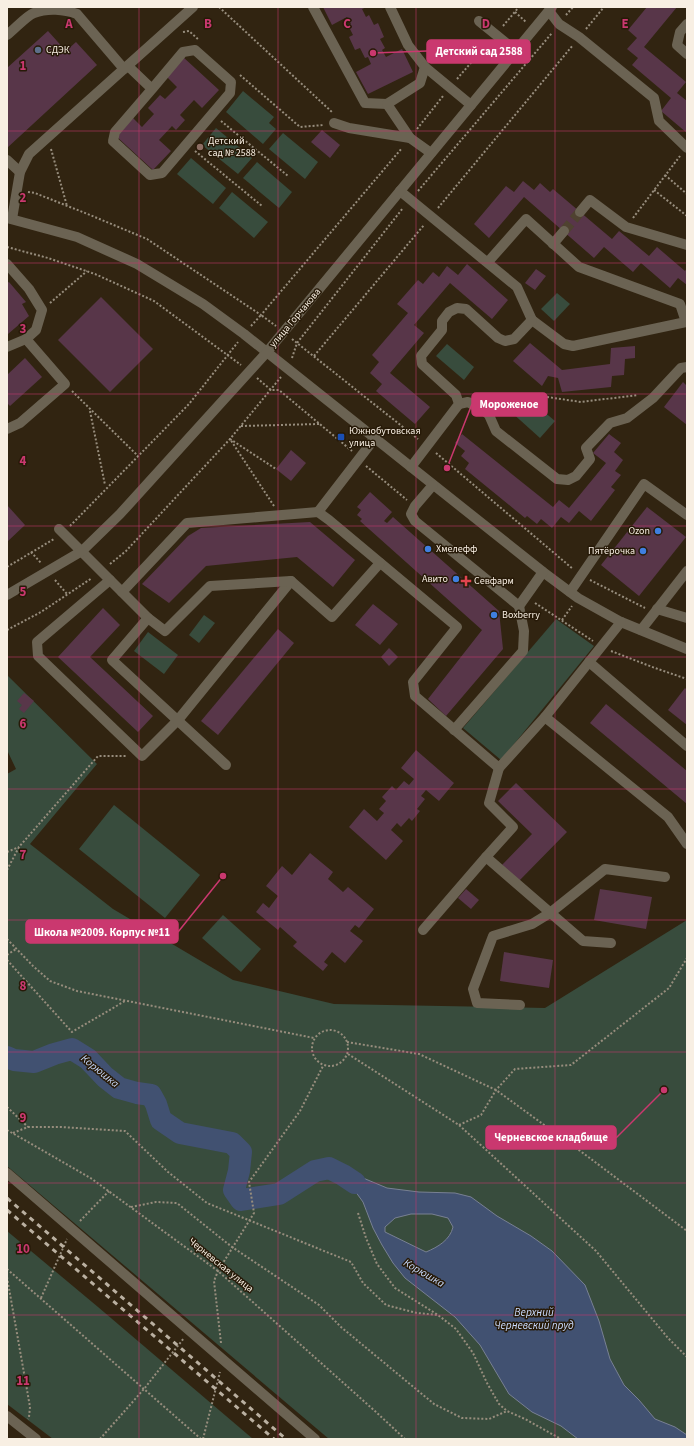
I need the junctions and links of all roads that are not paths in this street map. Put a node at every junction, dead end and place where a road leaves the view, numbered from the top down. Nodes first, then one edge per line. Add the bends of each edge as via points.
1 (193, 7) edge
2 (313, 7) edge
3 (390, 7) edge
4 (550, 9) edge
5 (76, 10) edge
6 (479, 21) dead end
7 (687, 24) edge
8 (7, 35) edge
9 (516, 51) junction
10 (687, 54) edge
11 (126, 67) junction
12 (425, 67) junction
13 (152, 89) junction
14 (387, 104) junction
15 (471, 105) junction
16 (334, 124) road end
17 (410, 138) junction
18 (687, 148) edge
19 (431, 154) junction
20 (7, 160) edge
21 (20, 172) junction
22 (400, 191) junction
23 (580, 212) tunnel mouth
24 (10, 219) edge
25 (564, 231) tunnel mouth
26 (553, 244) junction
27 (687, 245) edge
28 (488, 262) junction
29 (7, 264) edge
30 (532, 320) junction
31 (686, 325) edge
32 (26, 339) junction
33 (7, 347) edge
34 (267, 352) junction
35 (687, 367) edge
36 (459, 404) junction
37 (7, 428) edge
38 (375, 438) junction
39 (411, 467) junction
40 (432, 485) junction
41 (318, 512) junction
42 (687, 515) edge
43 (62, 531) road end
44 (82, 551) junction
45 (380, 563) junction
46 (687, 571) edge
47 (543, 572) junction
48 (110, 580) junction
49 (291, 581) junction
50 (122, 592) junction
51 (570, 592) junction
52 (7, 595) edge
53 (519, 606) junction
54 (656, 611) junction
55 (148, 618) junction
56 (687, 618) edge
57 (621, 622) junction
58 (640, 630) junction
59 (687, 649) edge
60 (589, 662) junction
61 (544, 717) junction
62 (178, 720) junction
63 (454, 730) junction
64 (687, 746) edge
65 (226, 765) dead end
66 (499, 768) junction
67 (687, 844) edge
68 (486, 857) junction
69 (665, 877) dead end
70 (550, 913) junction
71 (423, 930) dead end
72 (611, 943) dead end
73 (520, 1006) dead end
74 (7, 1173) edge
75 (7, 1417) edge
76 (36, 1439) edge
77 (315, 1439) edge

1 - 11 street
2 - 14 street via 365,103
3 - 12 street via 408,45
4 - 9 street, улица Горчакова
4 - 18 street via 559,24 579,37 654,98 658,121
5 - 8 street via 33,13
5 - 11 street
6 - 9 street
7 - 10 street via 680,32 677,45
9 - 15 street, улица Горчакова
11 - 13 street
11 - 21 street via 29,154
12 - 14 street via 420,83
12 - 15 street
13 - 13 street via 115,132 113,141 150,175 162,172 230,93 231,82 195,50 183,52
14 - 17 street
15 - 19 street, улица Горчакова
16 - 17 street
17 - 19 street
19 - 22 street, улица Горчакова
20 - 21 street
21 - 24 street
22 - 28 street
22 - 34 street, улица Горчакова
23 - 27 street via 590,200 626,227
24 - 34 street via 77,237 137,264 203,304
25 - 26 street
26 - 28 street via 526,219
26 - 31 street via 579,267 680,304
28 - 30 street via 517,287
29 - 32 street via 29,289 42,310 36,330
30 - 31 street via 564,344 573,346
30 - 36 street via 514,339 505,341 498,338 466,309 457,308 449,312 442,321 442,330 421,356 422,364 456,395
32 - 33 street
32 - 37 street via 65,384 20,423
34 - 38 street
34 - 44 street, улица Горчакова via 120,514
35 - 36 street via 681,368 653,398 627,418 610,422 586,448 590,459 576,476 568,480 557,479 496,431 489,415 483,410 468,402
36 - 39 street
38 - 39 street
38 - 41 street
39 - 40 street
40 - 47 street
40 - 53 street via 411,514 415,521
41 - 45 street
41 - 50 street via 186,523
42 - 51 street via 644,484
43 - 44 street
44 - 48 street
44 - 52 street, улица Горчакова
45 - 49 street via 332,617
45 - 63 street via 457,627 413,682 416,696
46 - 54 street
47 - 51 street
47 - 53 street
48 - 50 street
48 - 62 street via 37,642 38,656 142,756
49 - 55 street via 210,586 165,631
49 - 62 street
50 - 55 street
51 - 57 street
53 - 63 street via 524,631 523,651
54 - 56 street
54 - 58 street
55 - 62 street via 112,660
57 - 58 street
57 - 60 street
58 - 59 street
60 - 61 street
60 - 64 street
61 - 66 street
61 - 67 street via 668,817
62 - 65 street
63 - 66 street
66 - 68 street via 490,803 513,827
68 - 70 street
68 - 71 street
69 - 70 street via 605,869
70 - 72 street via 583,941
70 - 73 street via 532,924 493,936 473,989 477,1003
74 - 77 street
75 - 76 street

